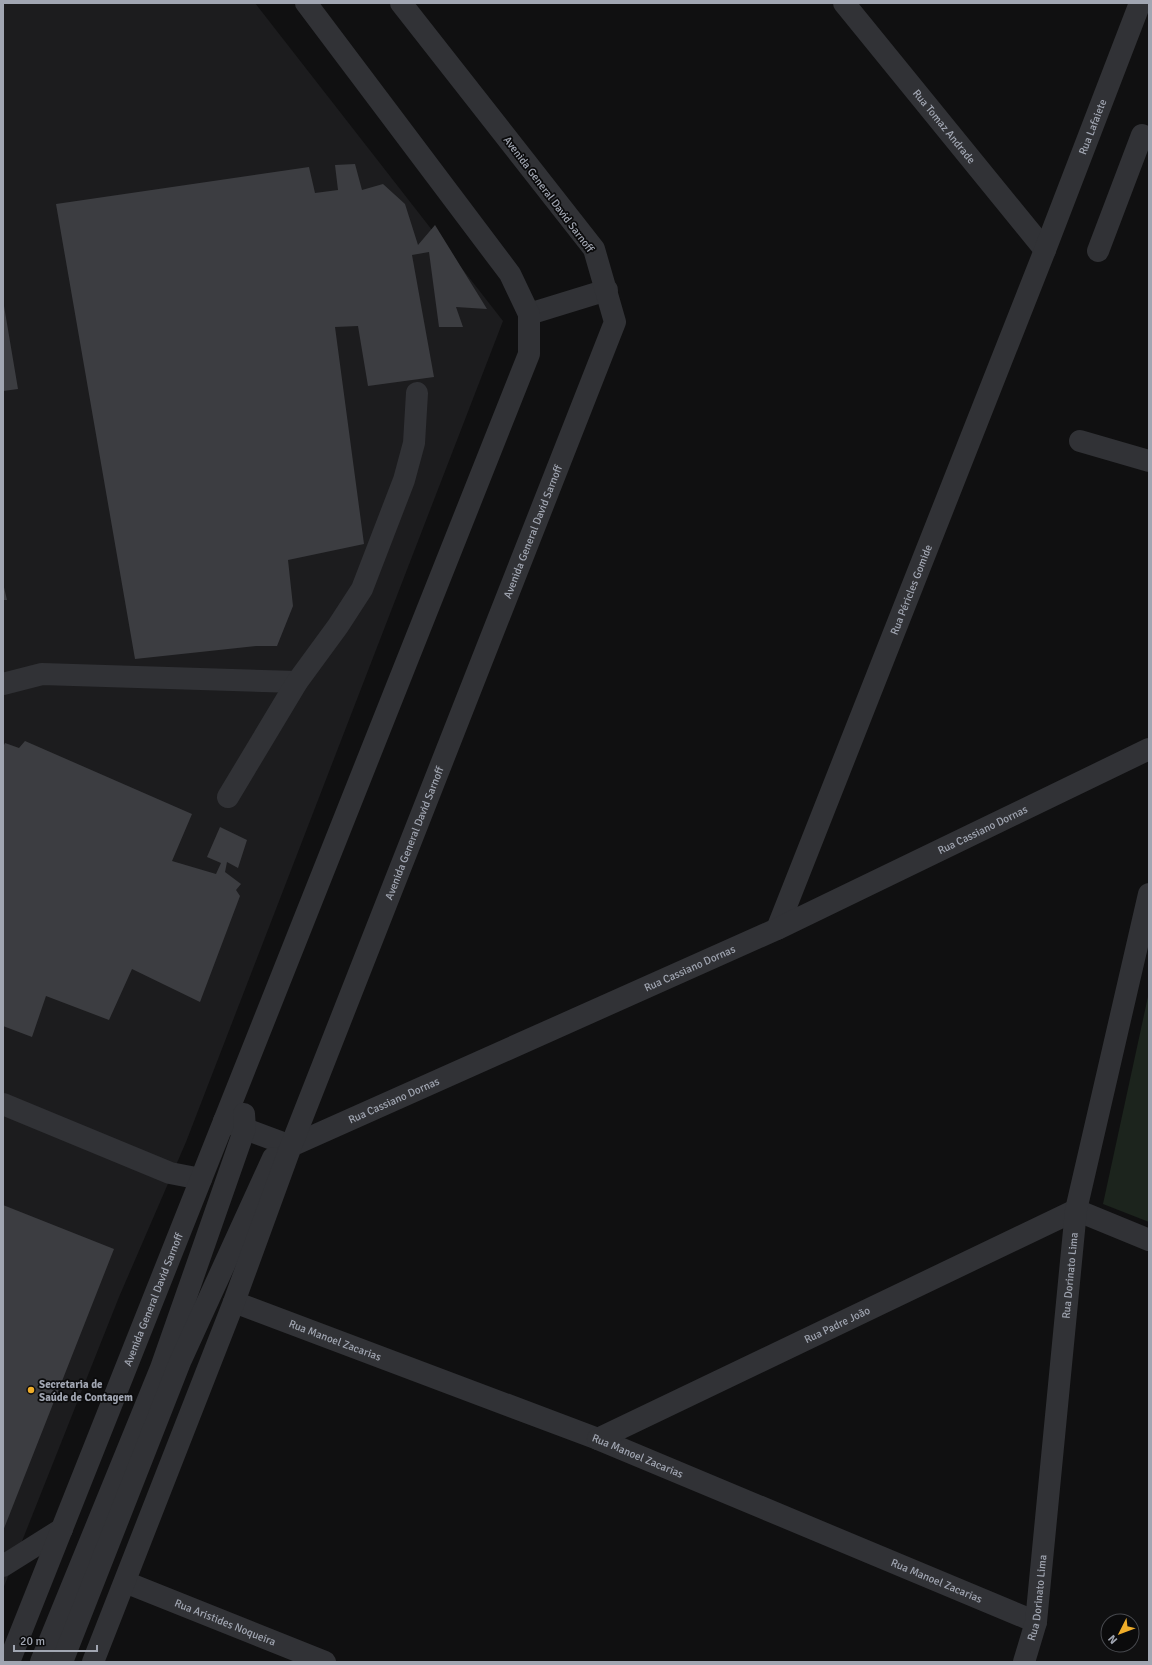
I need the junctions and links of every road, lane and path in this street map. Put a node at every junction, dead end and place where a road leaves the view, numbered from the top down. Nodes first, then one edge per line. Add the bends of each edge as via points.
1 (306, 3) edge
2 (401, 3) edge
3 (844, 3) edge
4 (1140, 3) edge
5 (1149, 138) edge
6 (1045, 250) junction
7 (1098, 251) dead end
8 (607, 290) junction
9 (529, 314) junction
10 (417, 393) dead end
11 (1080, 441) dead end
12 (1149, 461) edge
13 (297, 682) junction
14 (3, 684) edge
15 (1149, 750) edge
16 (228, 797) dead end
17 (1149, 894) edge
18 (777, 929) junction
19 (244, 1071) junction
20 (3, 1104) edge
21 (224, 1121) junction
22 (245, 1128) junction
23 (286, 1144) junction
24 (201, 1179) junction
25 (1076, 1210) junction
26 (1149, 1240) edge
27 (234, 1302) junction
28 (598, 1439) junction
29 (62, 1529) junction
30 (3, 1566) edge
31 (125, 1582) junction
32 (1036, 1622) junction
33 (9, 1662) edge
34 (42, 1662) edge
35 (62, 1662) edge
36 (93, 1662) edge
37 (325, 1662) edge
38 (1024, 1662) edge

1 - 9 street, Avenida General David Sarnoff via 510,274
2 - 8 street, Avenida General David Sarnoff via 594,250
3 - 6 street, Rua Tomaz Andrade
4 - 6 street, Rua Lafaiete
5 - 7 street via 1142,135
6 - 18 street, Rua Péricles Gomide
8 - 9 street
8 - 23 street, Avenida General David Sarnoff via 615,322 308,1104
9 - 19 street, Avenida General David Sarnoff via 529,354
10 - 13 street via 414,443 404,480 362,589
11 - 12 street
13 - 14 street via 42,674
13 - 16 street
15 - 18 street, Rua Cassiano Dornas
17 - 25 street, Rua Dorinato Lima
18 - 23 street, Rua Cassiano Dornas
19 - 21 street, Avenida General David Sarnoff
19 - 22 street, Avenida General David Sarnoff
20 - 24 street via 170,1173
21 - 22 street
21 - 24 street, Avenida General David Sarnoff
22 - 23 street
22 - 34 street, Avenida General David Sarnoff via 161,1368
23 - 27 street, Avenida General David Sarnoff
23 - 35 street, Avenida General David Sarnoff via 180,1362
24 - 29 street, Avenida General David Sarnoff
25 - 26 street
25 - 28 street, Rua Padre João
25 - 32 street, Rua Dorinato Lima
27 - 28 street, Rua Manoel Zacarias
27 - 31 street, Avenida General David Sarnoff
28 - 32 street, Rua Manoel Zacarias
29 - 30 street
29 - 33 street, Avenida General David Sarnoff
31 - 36 street, Avenida General David Sarnoff
31 - 37 street, Rua Aristides Noqueira
32 - 38 street, Rua Dorinato Lima

